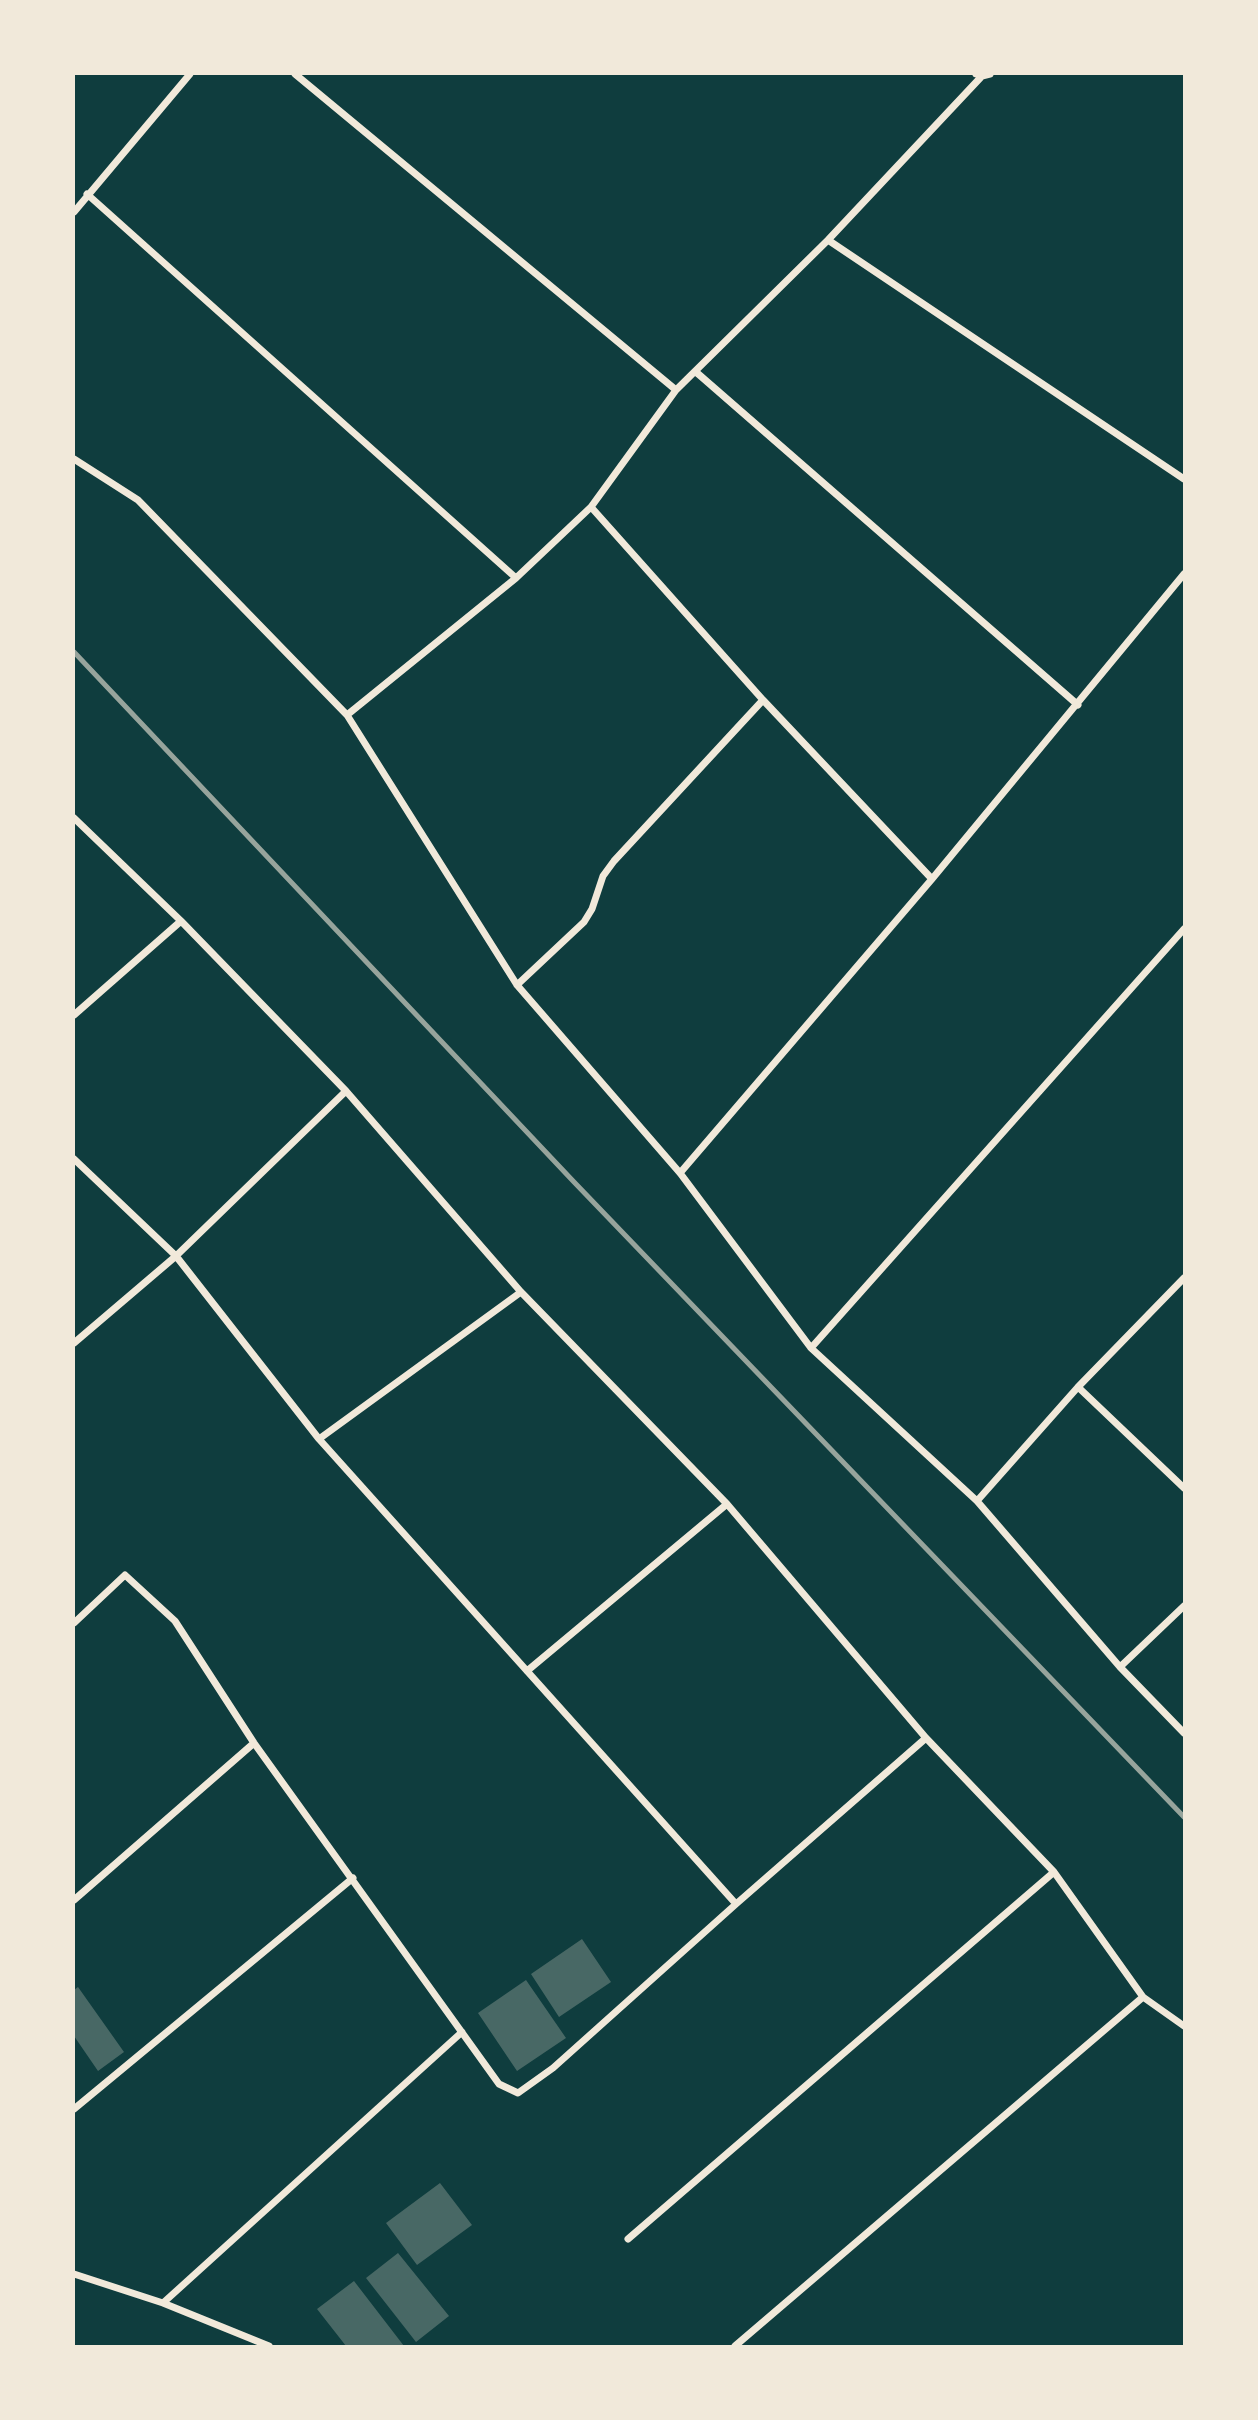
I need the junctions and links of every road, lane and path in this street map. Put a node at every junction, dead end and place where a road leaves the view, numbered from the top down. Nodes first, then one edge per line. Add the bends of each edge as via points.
1 (190, 74) edge
2 (295, 74) edge
3 (983, 74) edge
4 (87, 194) junction
5 (74, 212) edge
6 (828, 240) junction
7 (696, 372) junction
8 (676, 390) junction
9 (74, 459) edge
10 (1185, 478) edge
11 (591, 507) junction
12 (1185, 574) edge
13 (516, 578) junction
14 (763, 700) junction
15 (1078, 705) junction
16 (347, 715) junction
17 (74, 818) edge
18 (932, 879) junction
19 (181, 920) junction
20 (1185, 929) edge
21 (517, 985) junction
22 (74, 1015) edge
23 (346, 1091) junction
24 (74, 1159) edge
25 (680, 1173) junction
26 (176, 1256) junction
27 (1185, 1278) edge
28 (521, 1292) junction
29 (74, 1343) edge
30 (811, 1348) junction
31 (1077, 1387) junction
32 (318, 1439) junction
33 (1185, 1488) edge
34 (977, 1501) junction
35 (727, 1504) junction
36 (1185, 1606) edge
37 (74, 1623) edge
38 (1120, 1667) junction
39 (527, 1671) junction
40 (1185, 1733) edge
41 (926, 1738) junction
42 (254, 1743) junction
43 (1054, 1872) junction
44 (353, 1878) junction
45 (74, 1900) edge
46 (736, 1904) junction
47 (1143, 1997) junction
48 (1185, 2026) edge
49 (462, 2032) junction
50 (74, 2109) edge
51 (628, 2239) dead end
52 (74, 2274) edge
53 (163, 2303) junction
54 (268, 2347) edge
55 (734, 2347) edge

1 - 4 street
2 - 8 street
3 - 6 street
4 - 5 street
4 - 13 street
6 - 7 street
6 - 10 street
7 - 8 street
7 - 15 street
8 - 11 street
9 - 16 street via 138,500
11 - 13 street
11 - 14 street
12 - 15 street
13 - 16 street
14 - 18 street
14 - 21 street via 614,861 584,922
15 - 18 street
16 - 21 street
17 - 19 street
18 - 25 street
19 - 22 street
19 - 23 street
20 - 30 street
21 - 25 street
23 - 26 street
23 - 28 street
24 - 26 street
25 - 30 street
26 - 29 street
26 - 32 street
27 - 31 street
28 - 32 street
28 - 35 street
30 - 34 street
31 - 33 street
31 - 34 street
32 - 39 street
34 - 38 street
35 - 39 street
35 - 41 street
36 - 38 street
37 - 42 street via 125,1575 175,1621
38 - 40 street
39 - 46 street
41 - 43 street
41 - 46 street
42 - 44 street
42 - 45 street
43 - 47 street
43 - 51 street
44 - 49 street
44 - 50 street
46 - 49 street via 518,2094 499,2084
47 - 48 street
47 - 55 street
49 - 53 street
52 - 53 street
53 - 54 street

